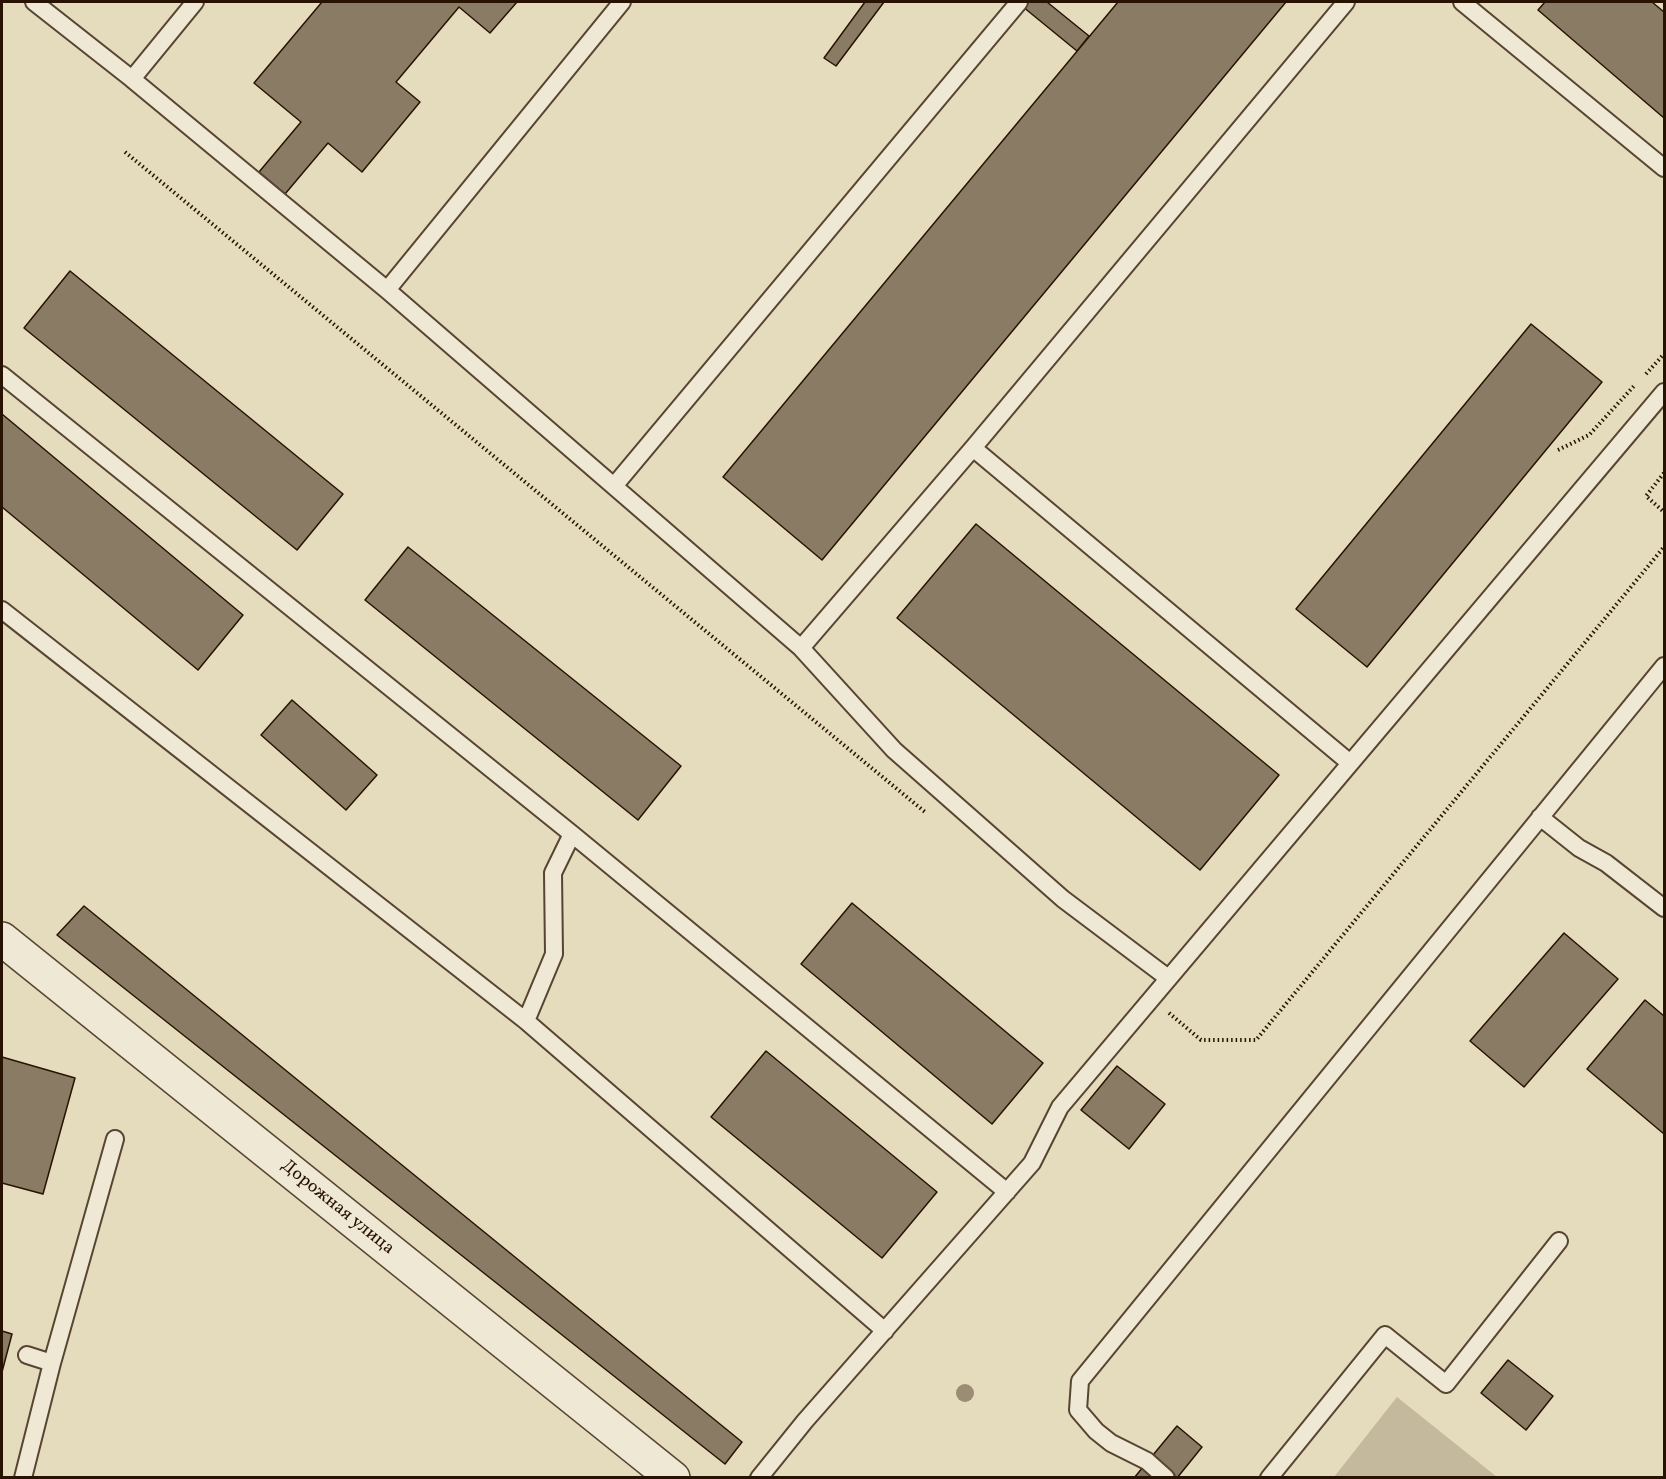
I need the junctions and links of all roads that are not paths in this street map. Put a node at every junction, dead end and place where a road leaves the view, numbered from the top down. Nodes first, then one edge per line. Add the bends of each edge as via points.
1 (34, 2) edge
2 (195, 2) edge
3 (622, 2) edge
4 (1019, 2) edge
5 (1346, 2) edge
6 (1462, 2) edge
7 (132, 79) junction
8 (1665, 168) edge
9 (387, 290) junction
10 (2, 375) edge
11 (1665, 392) edge
12 (973, 448) junction
13 (614, 486) junction
14 (2, 610) edge
15 (801, 648) junction
16 (1665, 666) edge
17 (1350, 763) junction
18 (1540, 817) junction
19 (572, 834) junction
20 (1665, 908) edge
21 (2, 939) edge
22 (1168, 978) junction
23 (526, 1021) junction
24 (115, 1138) dead end
25 (1007, 1192) junction
26 (1558, 1241) dead end
27 (885, 1331) junction
28 (27, 1356) dead end
29 (52, 1363) junction
30 (23, 1478) edge
31 (673, 1478) edge
32 (759, 1478) edge
33 (1166, 1478) edge
34 (1269, 1478) edge

1 - 7 lane
2 - 7 lane
3 - 9 lane
4 - 13 lane
5 - 12 lane
6 - 8 lane
7 - 9 lane
9 - 13 lane
10 - 19 lane
11 - 17 lane
12 - 15 lane
12 - 17 lane
13 - 15 lane
14 - 23 lane
15 - 22 lane via 894,750 1063,899
16 - 18 lane
17 - 22 lane
18 - 20 lane
18 - 33 lane via 1080,1381 1078,1410 1096,1431 1148,1461
19 - 23 lane via 553,873 554,954
19 - 25 lane
21 - 31 street, Дорожная улица
22 - 25 lane via 1060,1107 1032,1163
23 - 27 lane
24 - 29 lane
25 - 27 lane
26 - 34 lane via 1446,1384 1385,1335
27 - 32 lane
28 - 29 lane
29 - 30 lane

